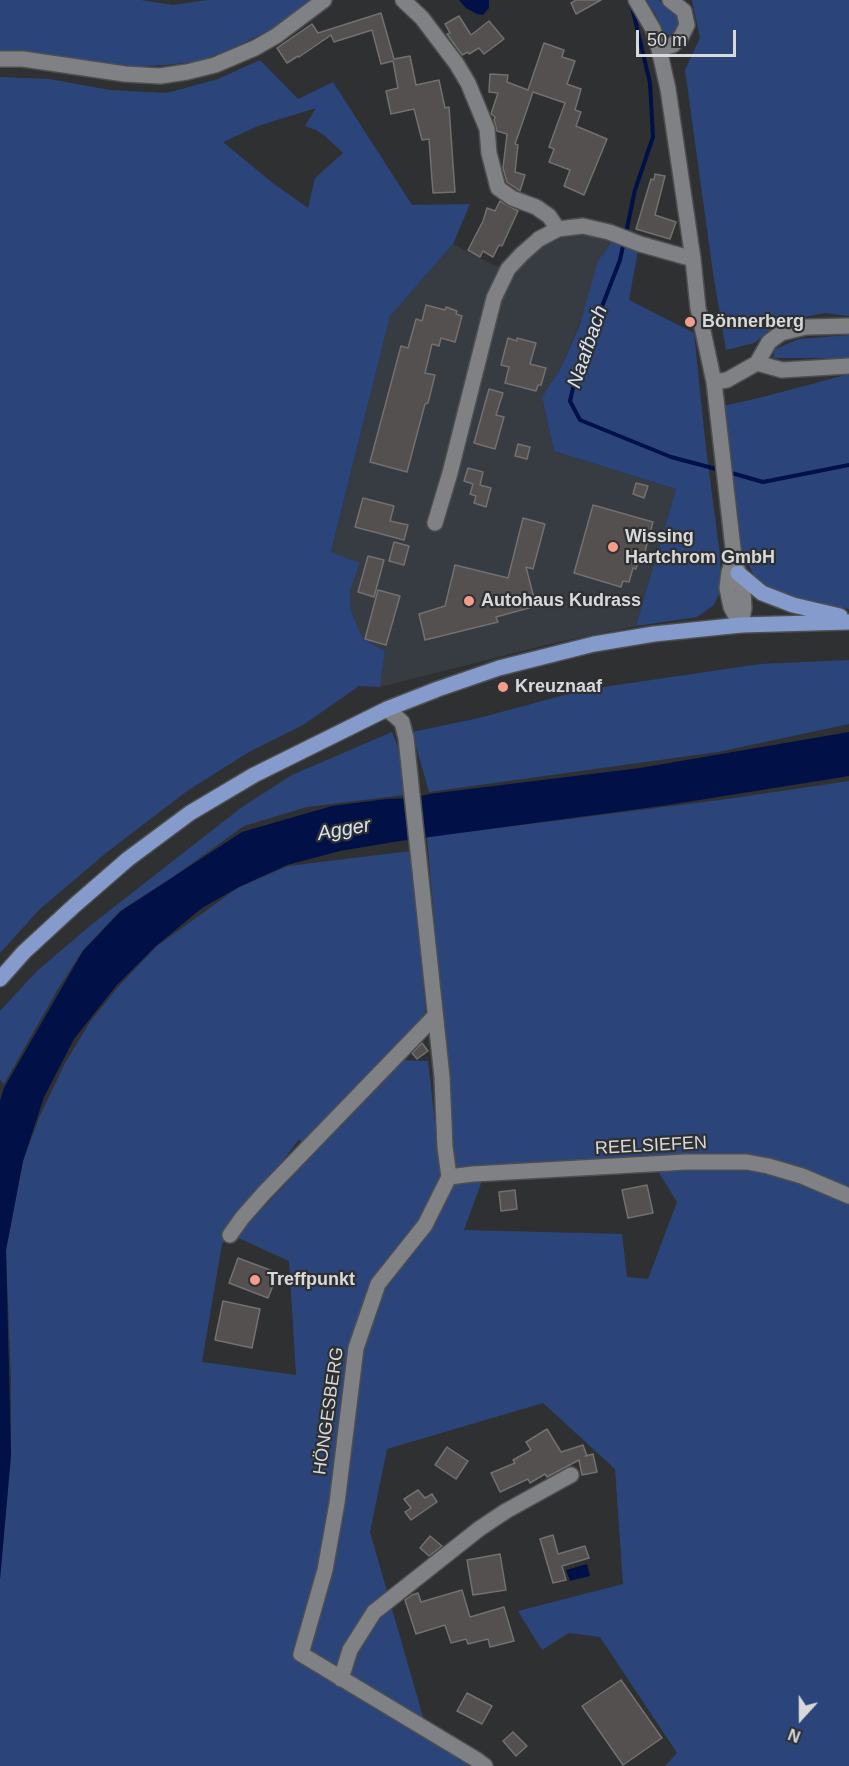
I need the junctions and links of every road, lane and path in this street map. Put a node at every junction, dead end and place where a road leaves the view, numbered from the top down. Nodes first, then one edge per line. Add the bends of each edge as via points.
1 (324, 0) edge
2 (403, 0) edge
3 (636, 0) edge
4 (670, 0) edge
5 (659, 49) junction
6 (0, 59) edge
7 (558, 229) junction
8 (693, 259) junction
9 (849, 326) edge
10 (478, 360) junction
11 (757, 363) junction
12 (849, 366) edge
13 (463, 374) dead end
14 (714, 382) junction
15 (435, 523) dead end
16 (734, 557) junction
17 (738, 573) junction
18 (849, 620) edge
19 (741, 625) junction
20 (387, 709) junction
21 (0, 979) edge
22 (435, 1016) junction
23 (449, 1177) junction
24 (849, 1196) edge
25 (230, 1235) dead end
26 (571, 1475) dead end
27 (341, 1679) junction
28 (484, 1766) edge

1 - 6 street via 255,48 215,64 160,76
2 - 7 street via 422,18 468,83 487,129 498,188 536,207
3 - 5 street via 653,29
4 - 5 street via 684,11 687,25 673,45
5 - 8 street
7 - 8 street via 583,226
7 - 10 street via 539,239 508,269 494,298
8 - 14 street via 698,308
9 - 11 street via 806,327 781,333 769,342
10 - 13 street
10 - 15 street
11 - 12 street via 782,370
11 - 14 street via 727,380
14 - 16 street
16 - 17 street
16 - 19 street via 727,588
17 - 18 main road via 762,593
17 - 19 street via 744,591
18 - 19 main road
19 - 20 main road via 654,634 574,649 499,668
20 - 21 main road via 254,775 190,813 75,904
20 - 22 street via 402,722 407,752
22 - 23 street
22 - 25 street via 265,1192
23 - 24 street, REELSIEFEN via 686,1162 747,1162 802,1176
23 - 27 street, HÖNGESBERG via 425,1225 378,1284 356,1348 325,1570 301,1654
26 - 27 street via 479,1529 374,1611 350,1650
27 - 28 street, HÖNGESBERG

